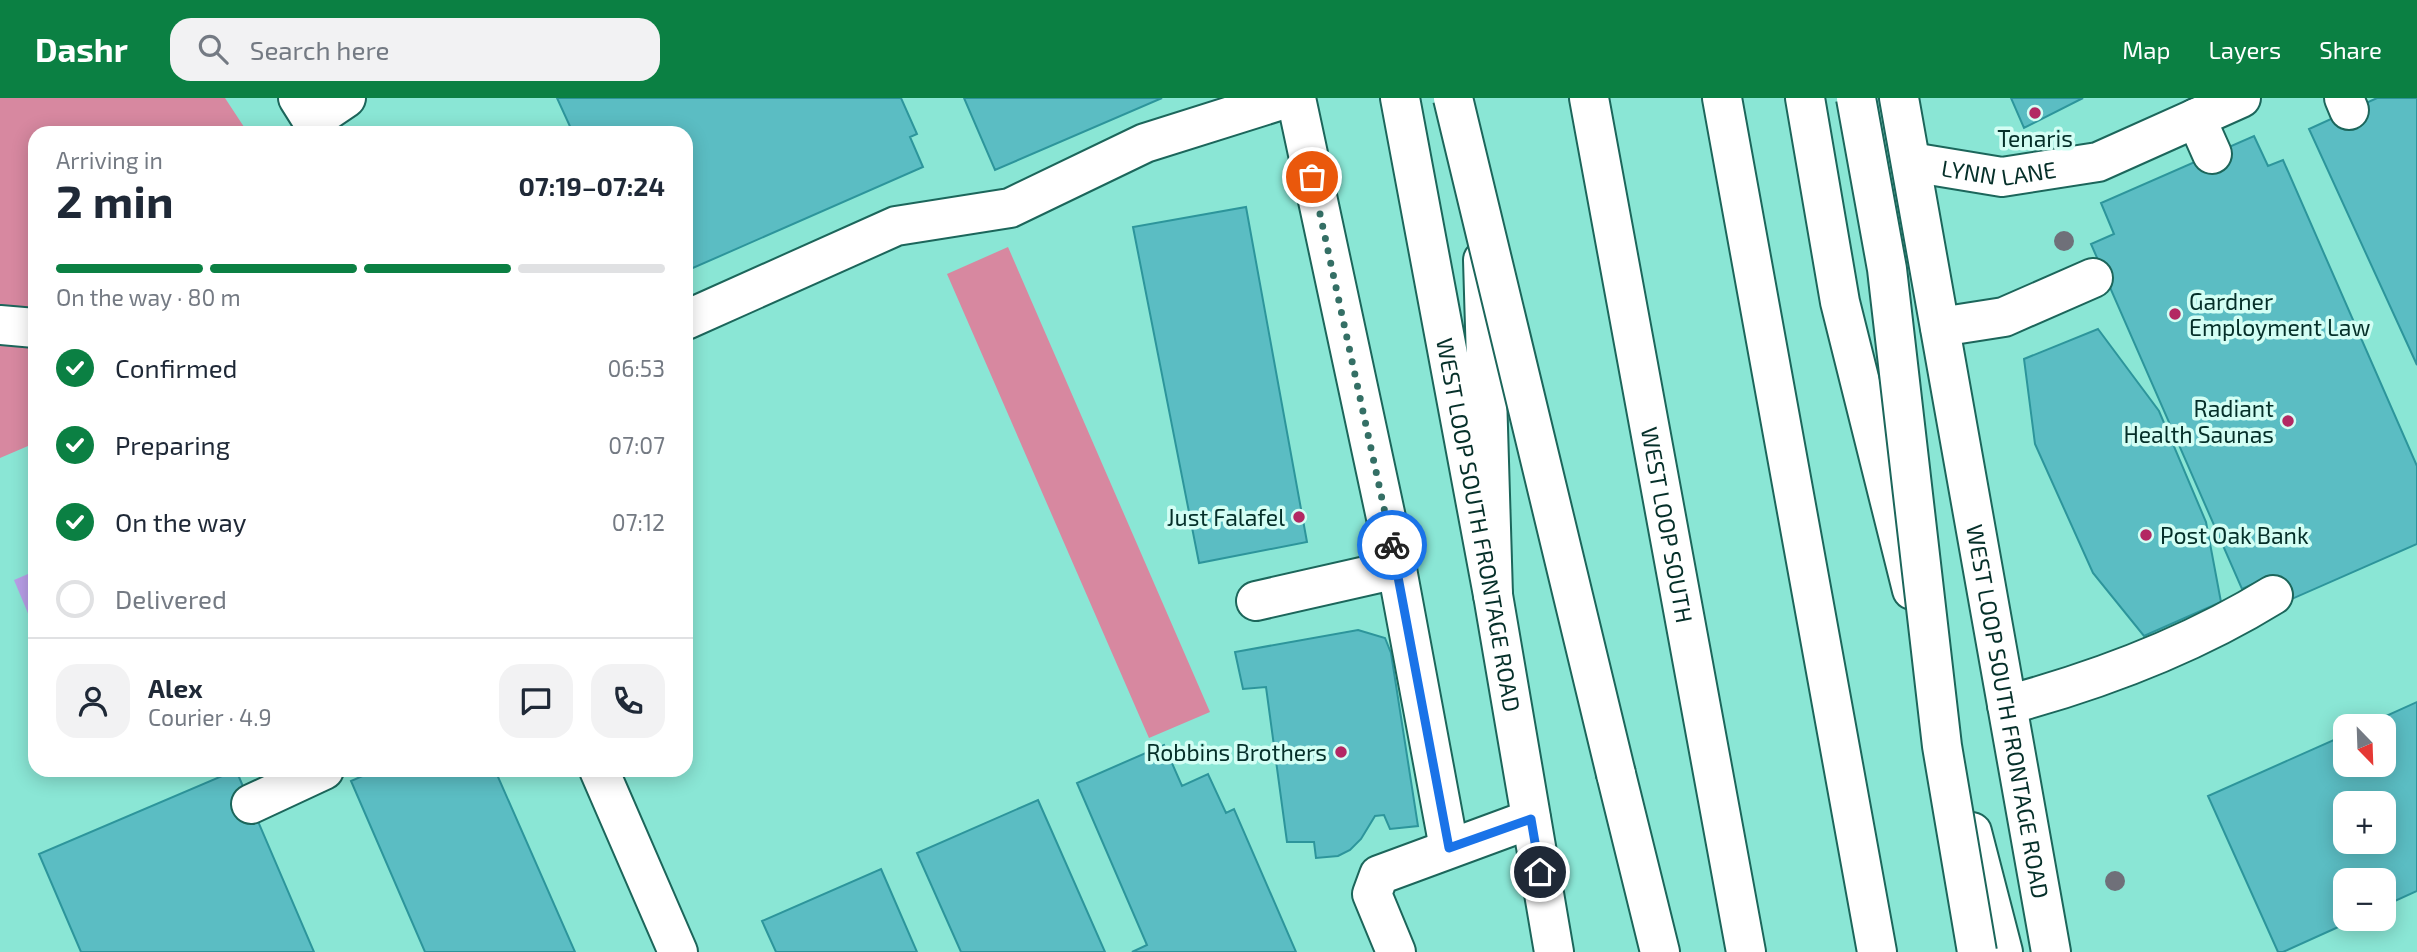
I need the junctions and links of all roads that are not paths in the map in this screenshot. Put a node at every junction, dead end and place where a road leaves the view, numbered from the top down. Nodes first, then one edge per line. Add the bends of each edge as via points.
1 (346, 98) edge
2 (1288, 98) edge
3 (1296, 98) edge
4 (1400, 98) edge
5 (1453, 98) edge
6 (1465, 98) edge
7 (1589, 98) edge
8 (1722, 98) edge
9 (1805, 98) edge
10 (1856, 98) edge
11 (1899, 98) edge
12 (2241, 98) edge
13 (310, 117) edge
14 (2196, 118) junction
15 (2212, 154) dead end
16 (1911, 162) junction
17 (2092, 278) dead end
18 (693, 317) edge
19 (0, 325) edge
20 (28, 327) edge
21 (1940, 327) junction
22 (1397, 569) junction
23 (2273, 594) dead end
24 (1493, 595) junction
25 (1256, 601) dead end
26 (2007, 705) junction
27 (309, 777) edge
28 (602, 777) edge
29 (251, 804) dead end
30 (1531, 819) junction
31 (1449, 848) junction
32 (678, 952) edge
33 (1396, 952) edge
34 (1554, 952) edge
35 (1660, 952) edge
36 (1746, 952) edge
37 (1877, 952) edge
38 (1977, 952) edge
39 (2003, 952) edge
40 (2051, 952) edge

1 - 13 main road
2 - 18 main road via 1145,143 1010,208 896,226
3 - 22 main road
4 - 24 main road, WEST LOOP SOUTH FRONTAGE ROAD
5 - 35 main road, bridge
6 - 24 main road via 1482,240
7 - 36 main road, WEST LOOP SOUTH
8 - 37 main road
9 - 39 main road via 1840,302
10 - 38 main road, bridge via 1886,269 1942,746
11 - 16 main road, WEST LOOP SOUTH FRONTAGE ROAD
12 - 14 main road, LYNN LANE
14 - 15 main road
14 - 16 main road, LYNN LANE via 2098,162 2002,177
16 - 21 main road, WEST LOOP SOUTH FRONTAGE ROAD
17 - 21 main road via 2004,317
19 - 20 main road
21 - 26 main road, WEST LOOP SOUTH FRONTAGE ROAD
22 - 25 main road
22 - 31 main road
23 - 26 main road via 2149,659
24 - 30 main road, WEST LOOP SOUTH FRONTAGE ROAD
26 - 40 main road, WEST LOOP SOUTH FRONTAGE ROAD
27 - 29 main road
28 - 32 main road
30 - 31 main road
30 - 34 main road, WEST LOOP SOUTH FRONTAGE ROAD
31 - 33 main road via 1380,875 1373,894

